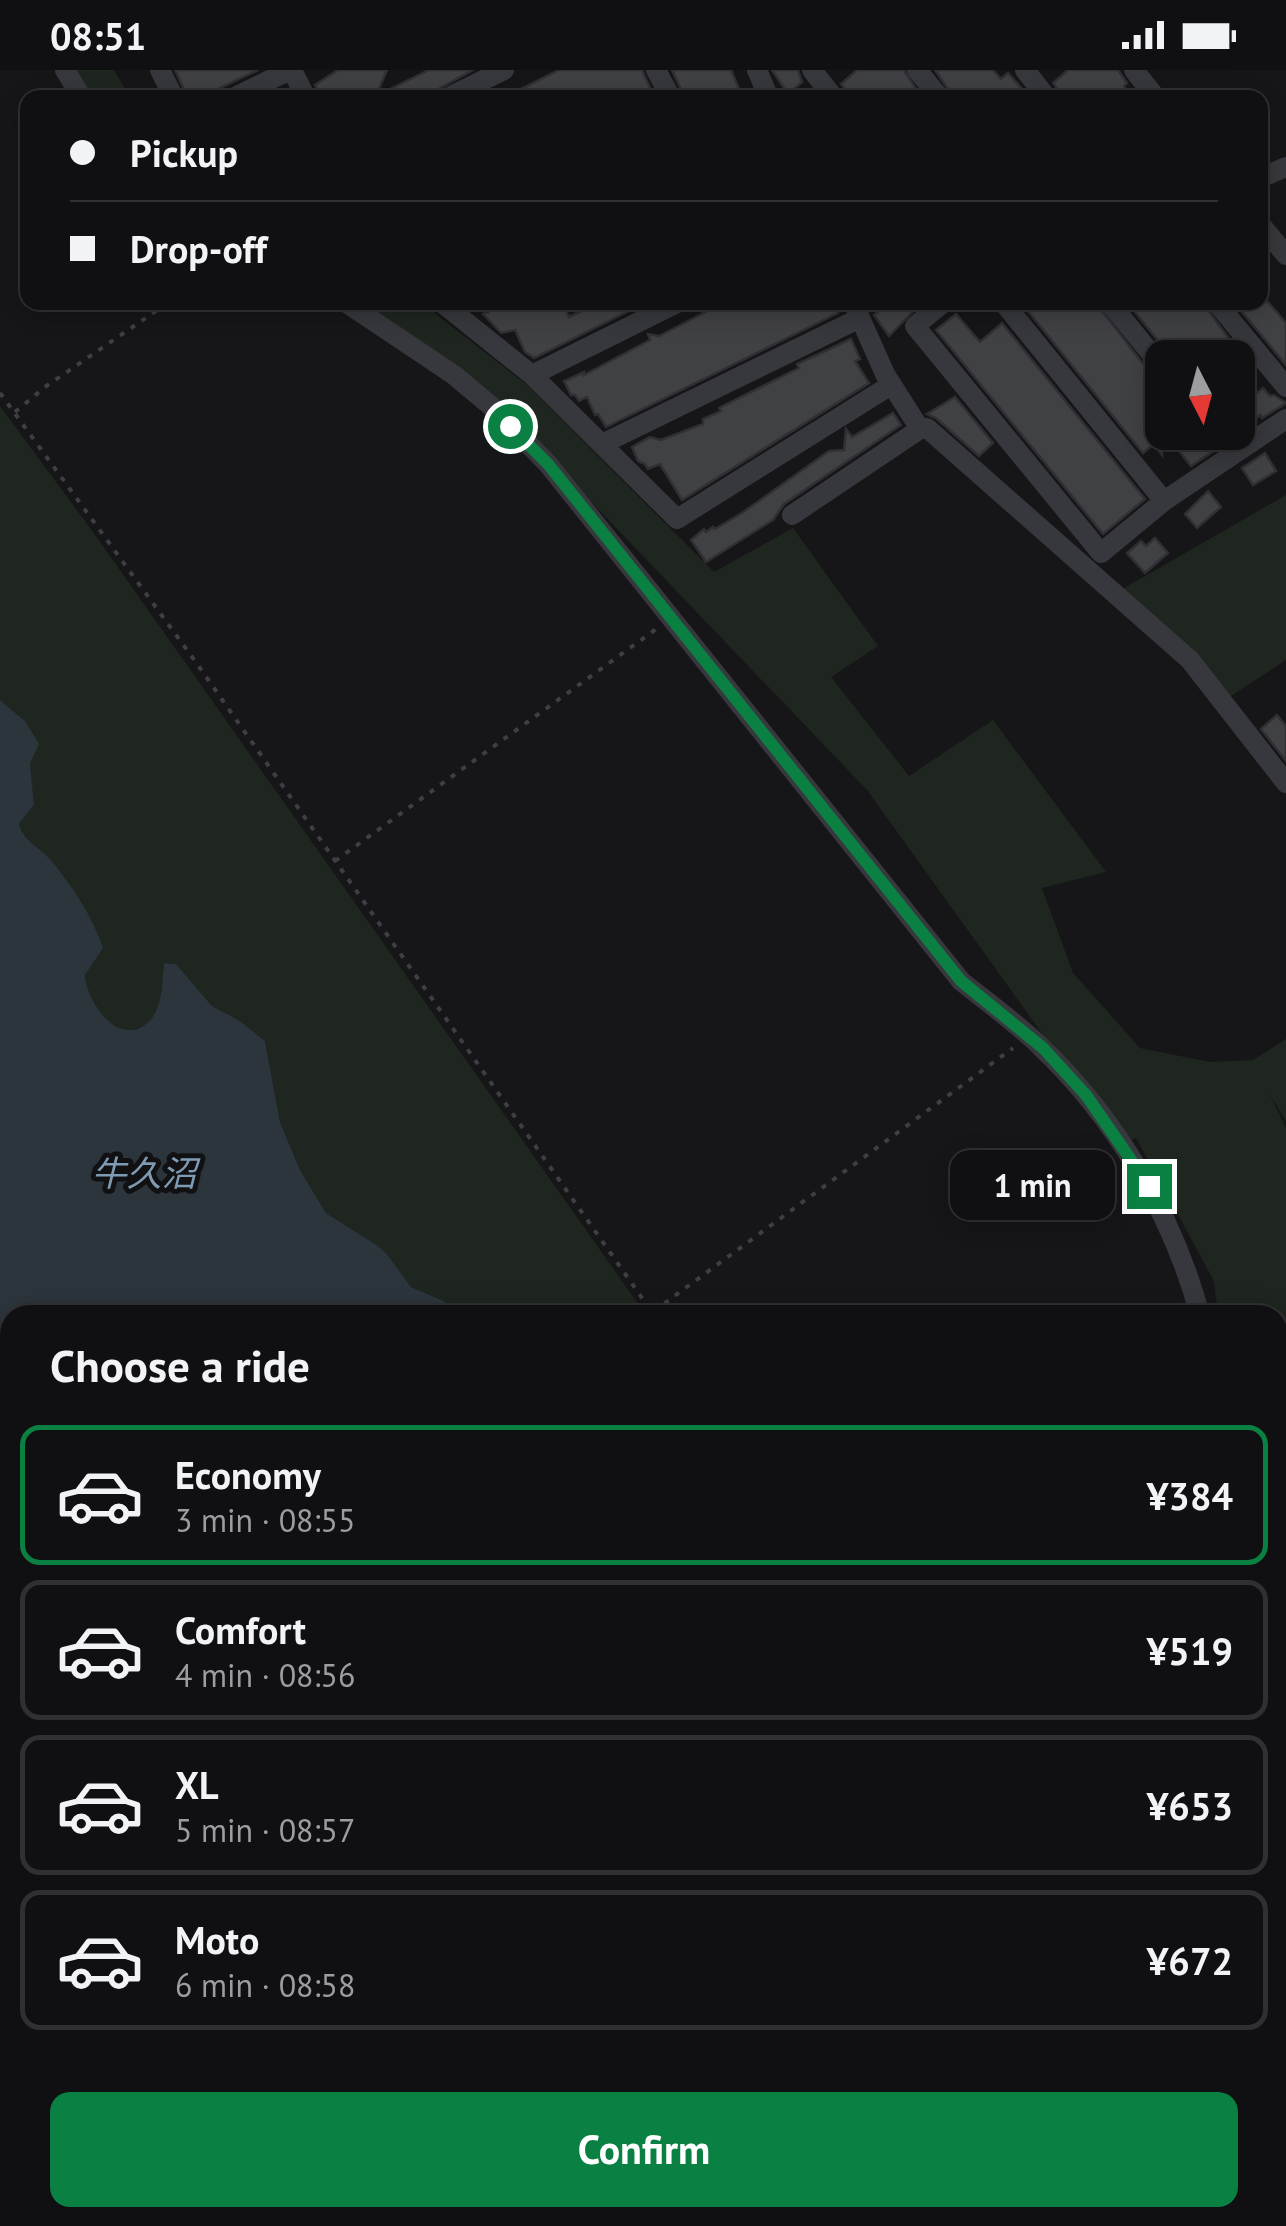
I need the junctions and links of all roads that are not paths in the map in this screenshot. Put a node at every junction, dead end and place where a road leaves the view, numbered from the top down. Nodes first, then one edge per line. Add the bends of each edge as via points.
1 (291, 70) edge
2 (504, 70) edge
3 (812, 70) edge
4 (917, 70) edge
5 (1025, 70) edge
6 (1134, 70) edge
7 (250, 90) edge
8 (463, 90) edge
9 (828, 90) edge
10 (933, 90) edge
11 (1041, 90) edge
12 (1150, 90) edge
13 (1268, 234) edge
14 (1286, 256) edge
15 (357, 310) edge
16 (458, 310) edge
17 (662, 310) edge
18 (856, 310) edge
19 (934, 310) edge
20 (1009, 310) edge
21 (1116, 310) edge
22 (1223, 310) edge
23 (1145, 346) edge
24 (532, 375) junction
25 (892, 385) junction
26 (1286, 388) edge
27 (1286, 420) edge
28 (920, 429) junction
29 (602, 444) junction
30 (1231, 450) edge
31 (1234, 454) junction
32 (1164, 501) junction
33 (792, 515) dead end
34 (1286, 783) edge
35 (1197, 1305) edge

1 - 7 street
2 - 8 street
3 - 9 street
4 - 10 street
5 - 11 street
6 - 12 street
13 - 14 street
15 - 35 street via 491,406 548,464 961,981 1043,1048 1086,1095 1149,1186
16 - 24 street
17 - 24 street
18 - 25 street
18 - 29 street
19 - 32 street via 915,326 1101,553
20 - 32 street
21 - 23 street
22 - 26 street
24 - 29 street
25 - 28 street
25 - 29 street via 677,519
27 - 31 street
28 - 33 street
28 - 34 street via 927,428 1190,660
30 - 31 street
31 - 32 street

